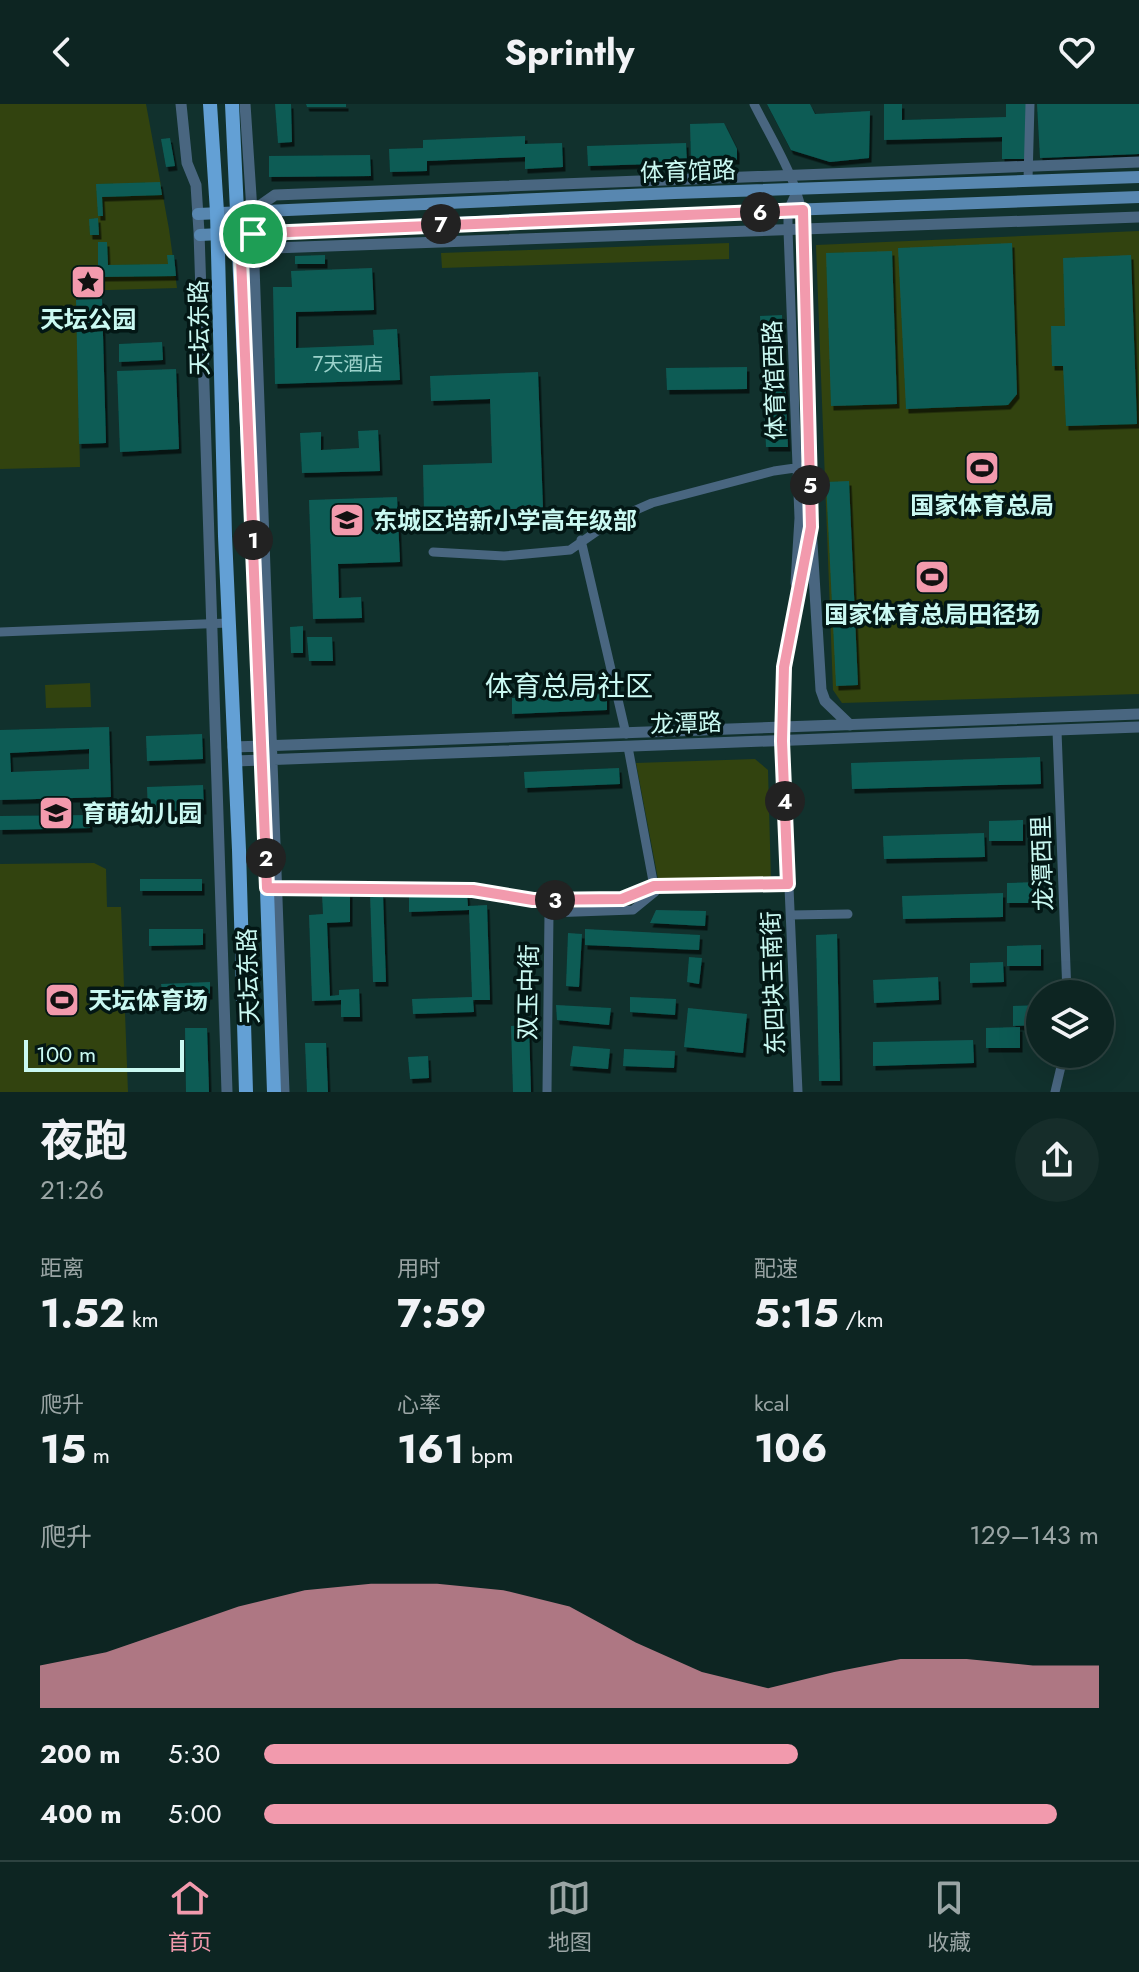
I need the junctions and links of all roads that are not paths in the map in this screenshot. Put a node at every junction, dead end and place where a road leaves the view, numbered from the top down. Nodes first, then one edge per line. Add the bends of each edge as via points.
1 (181, 104) edge
2 (210, 104) edge
3 (232, 104) edge
4 (245, 104) edge
5 (754, 104) edge
6 (1030, 104) edge
7 (1139, 162) edge
8 (1027, 166) junction
9 (790, 176) junction
10 (1139, 177) edge
11 (1028, 180) junction
12 (797, 190) junction
13 (1139, 197) edge
14 (788, 210) junction
15 (803, 210) junction
16 (245, 211) junction
17 (217, 212) junction
18 (198, 214) junction
19 (1139, 217) edge
20 (788, 230) junction
21 (805, 230) junction
22 (246, 234) junction
23 (200, 235) junction
24 (218, 235) junction
25 (798, 467) junction
26 (809, 467) junction
27 (811, 527) junction
28 (581, 540) junction
29 (433, 552) dead end
30 (793, 618) junction
31 (228, 623) junction
32 (212, 624) junction
33 (0, 632) edge
34 (1139, 714) edge
35 (850, 725) junction
36 (1139, 727) edge
37 (782, 728) junction
38 (1057, 731) junction
39 (626, 734) junction
40 (782, 741) junction
41 (628, 747) junction
42 (267, 753) junction
43 (233, 754) junction
44 (788, 884) junction
45 (654, 886) junction
46 (272, 888) junction
47 (848, 914) dead end
48 (791, 915) junction
49 (1066, 980) edge
50 (1061, 1068) edge
51 (227, 1092) edge
52 (246, 1092) edge
53 (274, 1092) edge
54 (284, 1092) edge
55 (547, 1092) edge
56 (798, 1092) edge
57 (1055, 1092) edge

1 - 18 street
2 - 17 main road, 天坛东路
3 - 16 main road, 天坛东路
4 - 16 street, 天坛东路
5 - 9 street, 体育馆西路
6 - 8 street
7 - 8 street
8 - 9 street
8 - 11 street
9 - 12 street, 体育馆西路
9 - 16 street via 275,195
10 - 11 main road, 体育馆路
11 - 12 main road, 体育馆路
12 - 14 street, 体育馆西路
12 - 15 street, 体育馆西路
12 - 16 main road, 体育馆路
13 - 15 main road, 体育馆路
14 - 15 main road, 体育馆路
14 - 20 street, 体育馆西路
14 - 22 main road, 体育馆路
15 - 21 street, 体育馆西路
16 - 17 main road, 体育馆路
16 - 22 main road, 天坛东路
17 - 18 main road, 体育馆路
17 - 24 main road, 天坛东路
18 - 23 street
19 - 21 street
20 - 21 street
20 - 22 street via 273,248
20 - 25 street, 体育馆西路
21 - 26 street, 体育馆西路
22 - 24 main road
22 - 42 main road, 天坛东路
23 - 24 main road
23 - 32 street
24 - 31 main road, 天坛东路
25 - 26 street
25 - 28 street via 652,503
25 - 30 street, 体育馆西路
26 - 27 street, 体育馆西路
27 - 30 street, 体育馆西路
27 - 35 street via 821,690
28 - 29 street via 570,550 504,556
28 - 39 street
30 - 37 street, 体育馆西路 via 784,667
31 - 32 street
31 - 43 main road, 天坛东路
32 - 33 street
32 - 51 street
34 - 35 street, 龙潭路
35 - 37 street, 龙潭路
36 - 38 street, 龙潭路
37 - 39 street, 龙潭路
37 - 40 street, 东四块玉南街
38 - 40 street, 龙潭路
38 - 49 street, 龙潭西里
39 - 42 street, 龙潭路
40 - 41 street, 龙潭路
40 - 44 street, 东四块玉南街
41 - 42 street, 龙潭路
41 - 45 street
42 - 43 street, 龙潭路
42 - 46 main road, 天坛东路
43 - 52 main road, 天坛东路
44 - 45 street
44 - 48 street, 东四块玉南街
45 - 46 street via 622,899 533,900 473,890
45 - 55 street, 双玉中街 via 655,892 633,910 549,913
46 - 53 main road, 天坛东路
46 - 54 street
47 - 48 street
48 - 56 street, 东四块玉南街
50 - 57 street

